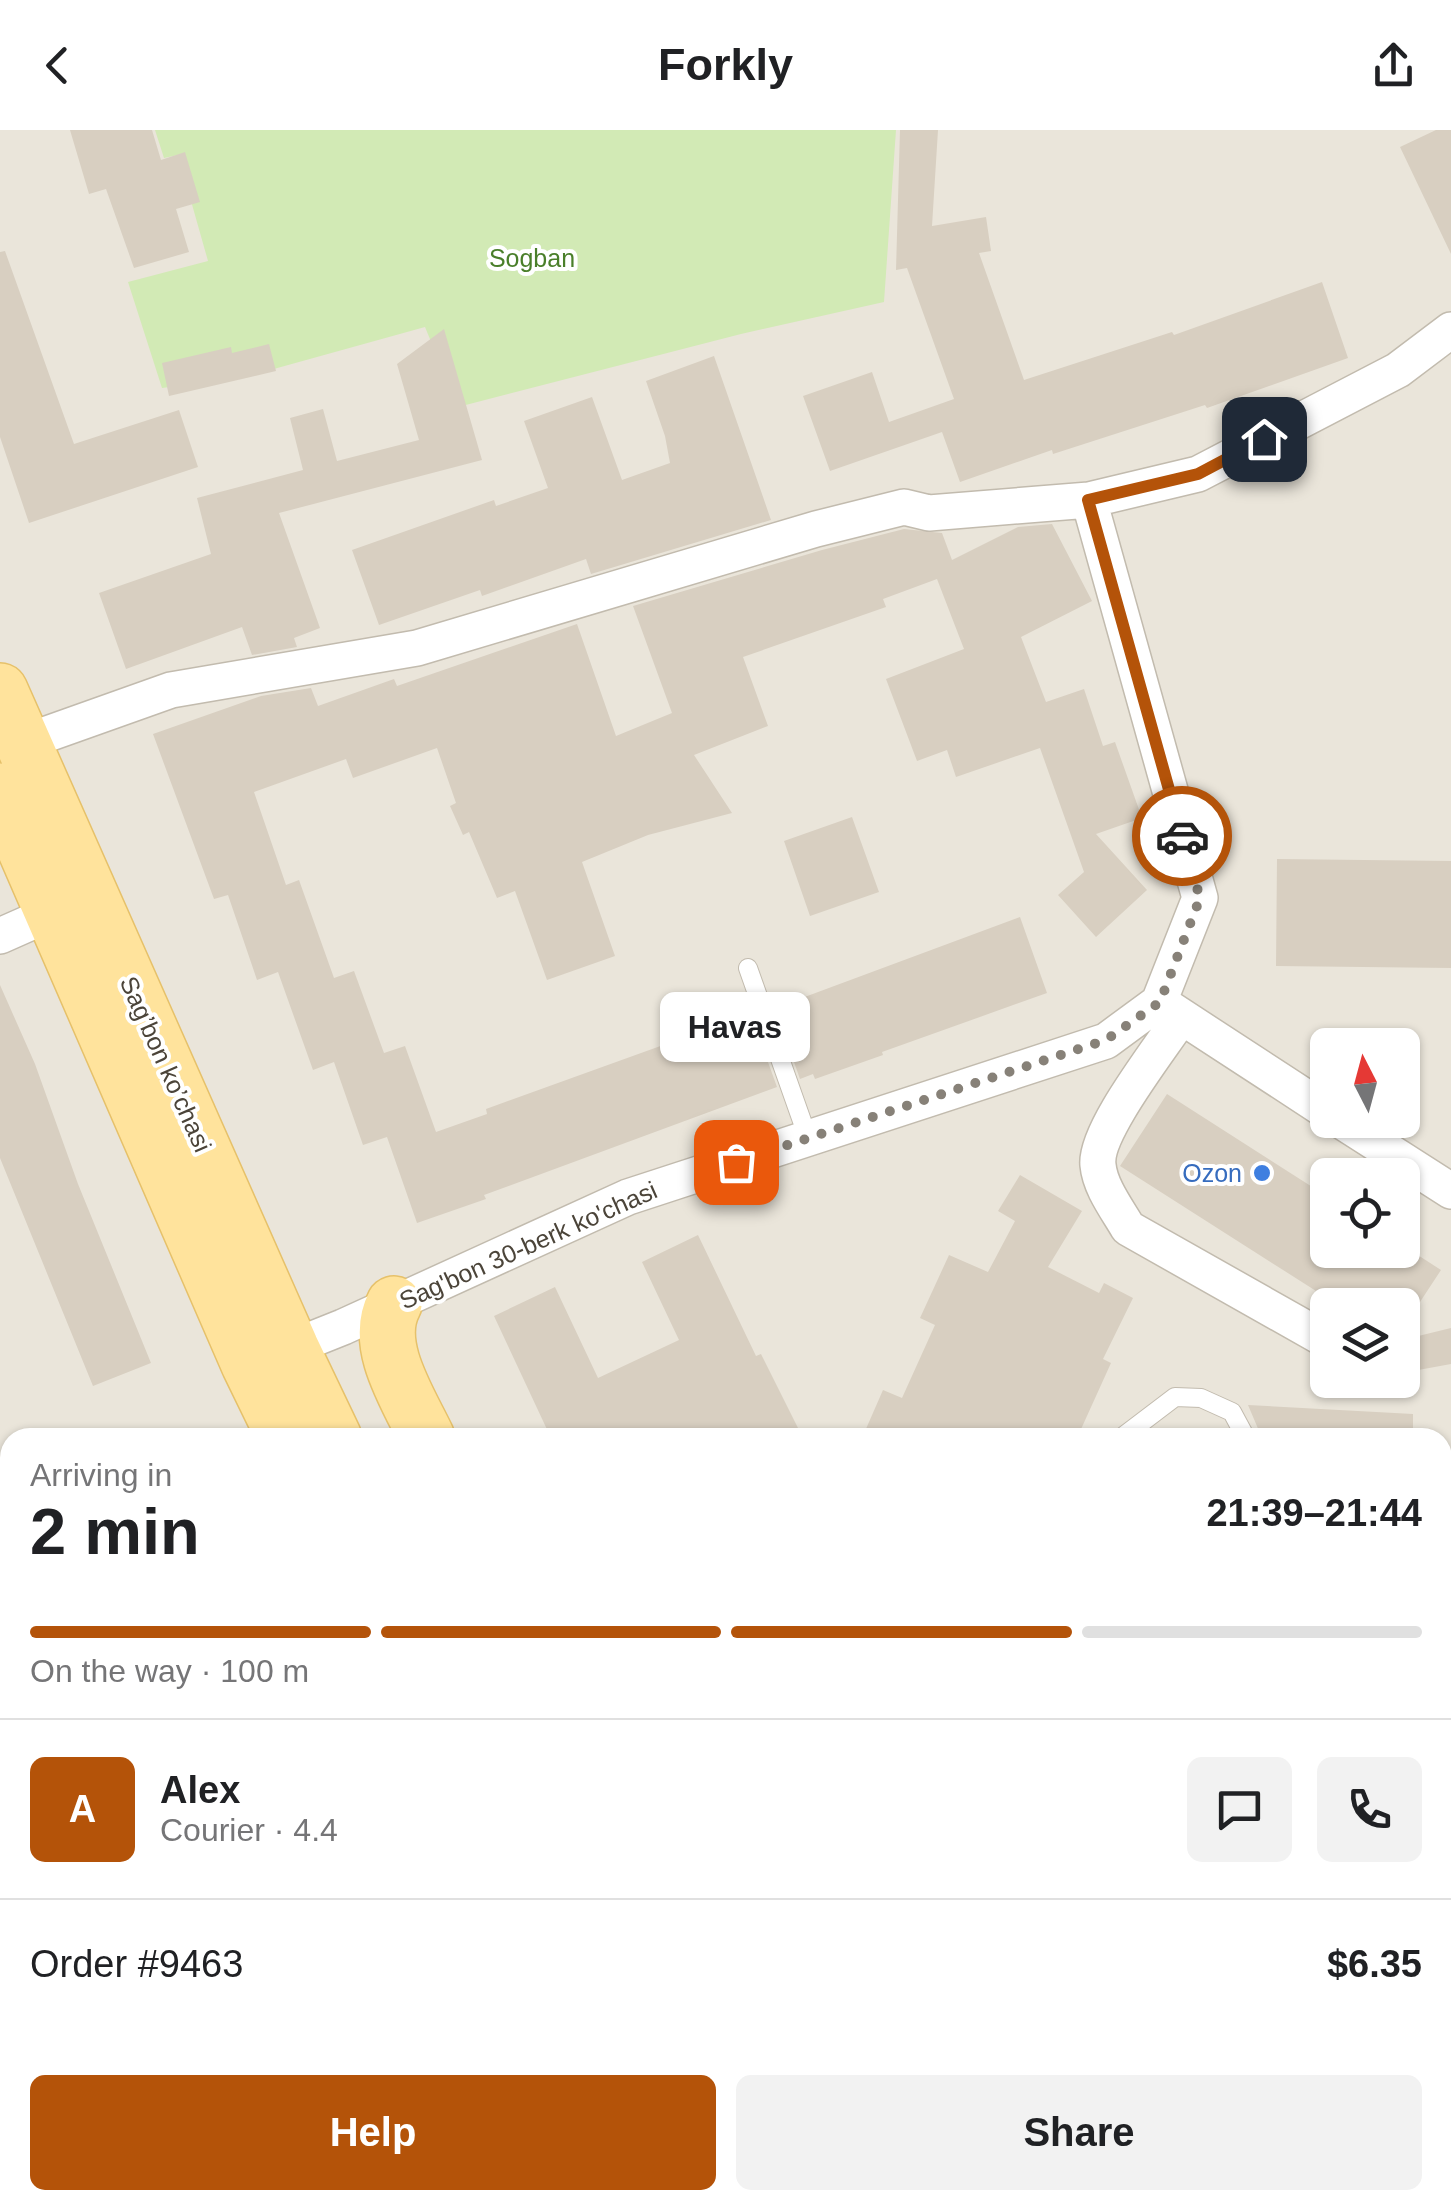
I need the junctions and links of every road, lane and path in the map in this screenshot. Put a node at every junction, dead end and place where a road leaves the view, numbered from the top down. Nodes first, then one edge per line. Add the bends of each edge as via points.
1 (1451, 330) edge
2 (1088, 500) junction
3 (0, 691) edge
4 (22, 742) junction
5 (0, 791) edge
6 (54, 912) junction
7 (0, 936) edge
8 (748, 968) dead end
9 (1170, 1010) junction
10 (1310, 1100) edge
11 (808, 1138) junction
12 (1368, 1138) edge
13 (1451, 1191) edge
14 (394, 1304) junction
15 (1310, 1330) edge
16 (270, 1356) junction
17 (284, 1428) edge
18 (326, 1428) edge
19 (423, 1428) edge
20 (1134, 1428) edge
21 (1241, 1428) edge

1 - 2 street via 1398,370 1198,474
2 - 4 street via 929,513 904,508 418,648 171,690
2 - 9 street via 1200,898
3 - 4 main road, Sag’bon ko’chasi
4 - 16 main road, Sag’bon ko’chasi
5 - 6 main road, Sag’bon ko’chasi
6 - 7 street
6 - 16 main road, Sag’bon ko’chasi
8 - 11 lane
9 - 10 street
9 - 11 street, Sag'bon 30-berk ko'chasi via 1106,1040
9 - 15 street via 1101,1137 1098,1164 1109,1196 1128,1228
11 - 14 street, Sag'bon 30-berk ko'chasi via 628,1197
12 - 13 street
14 - 16 street, Sag'bon 30-berk ko'chasi
14 - 19 main road via 386,1320 393,1362
16 - 17 main road, Sag’bon ko’chasi
16 - 18 main road, Sag’bon ko’chasi
20 - 21 lane via 1175,1397 1202,1398 1232,1412

